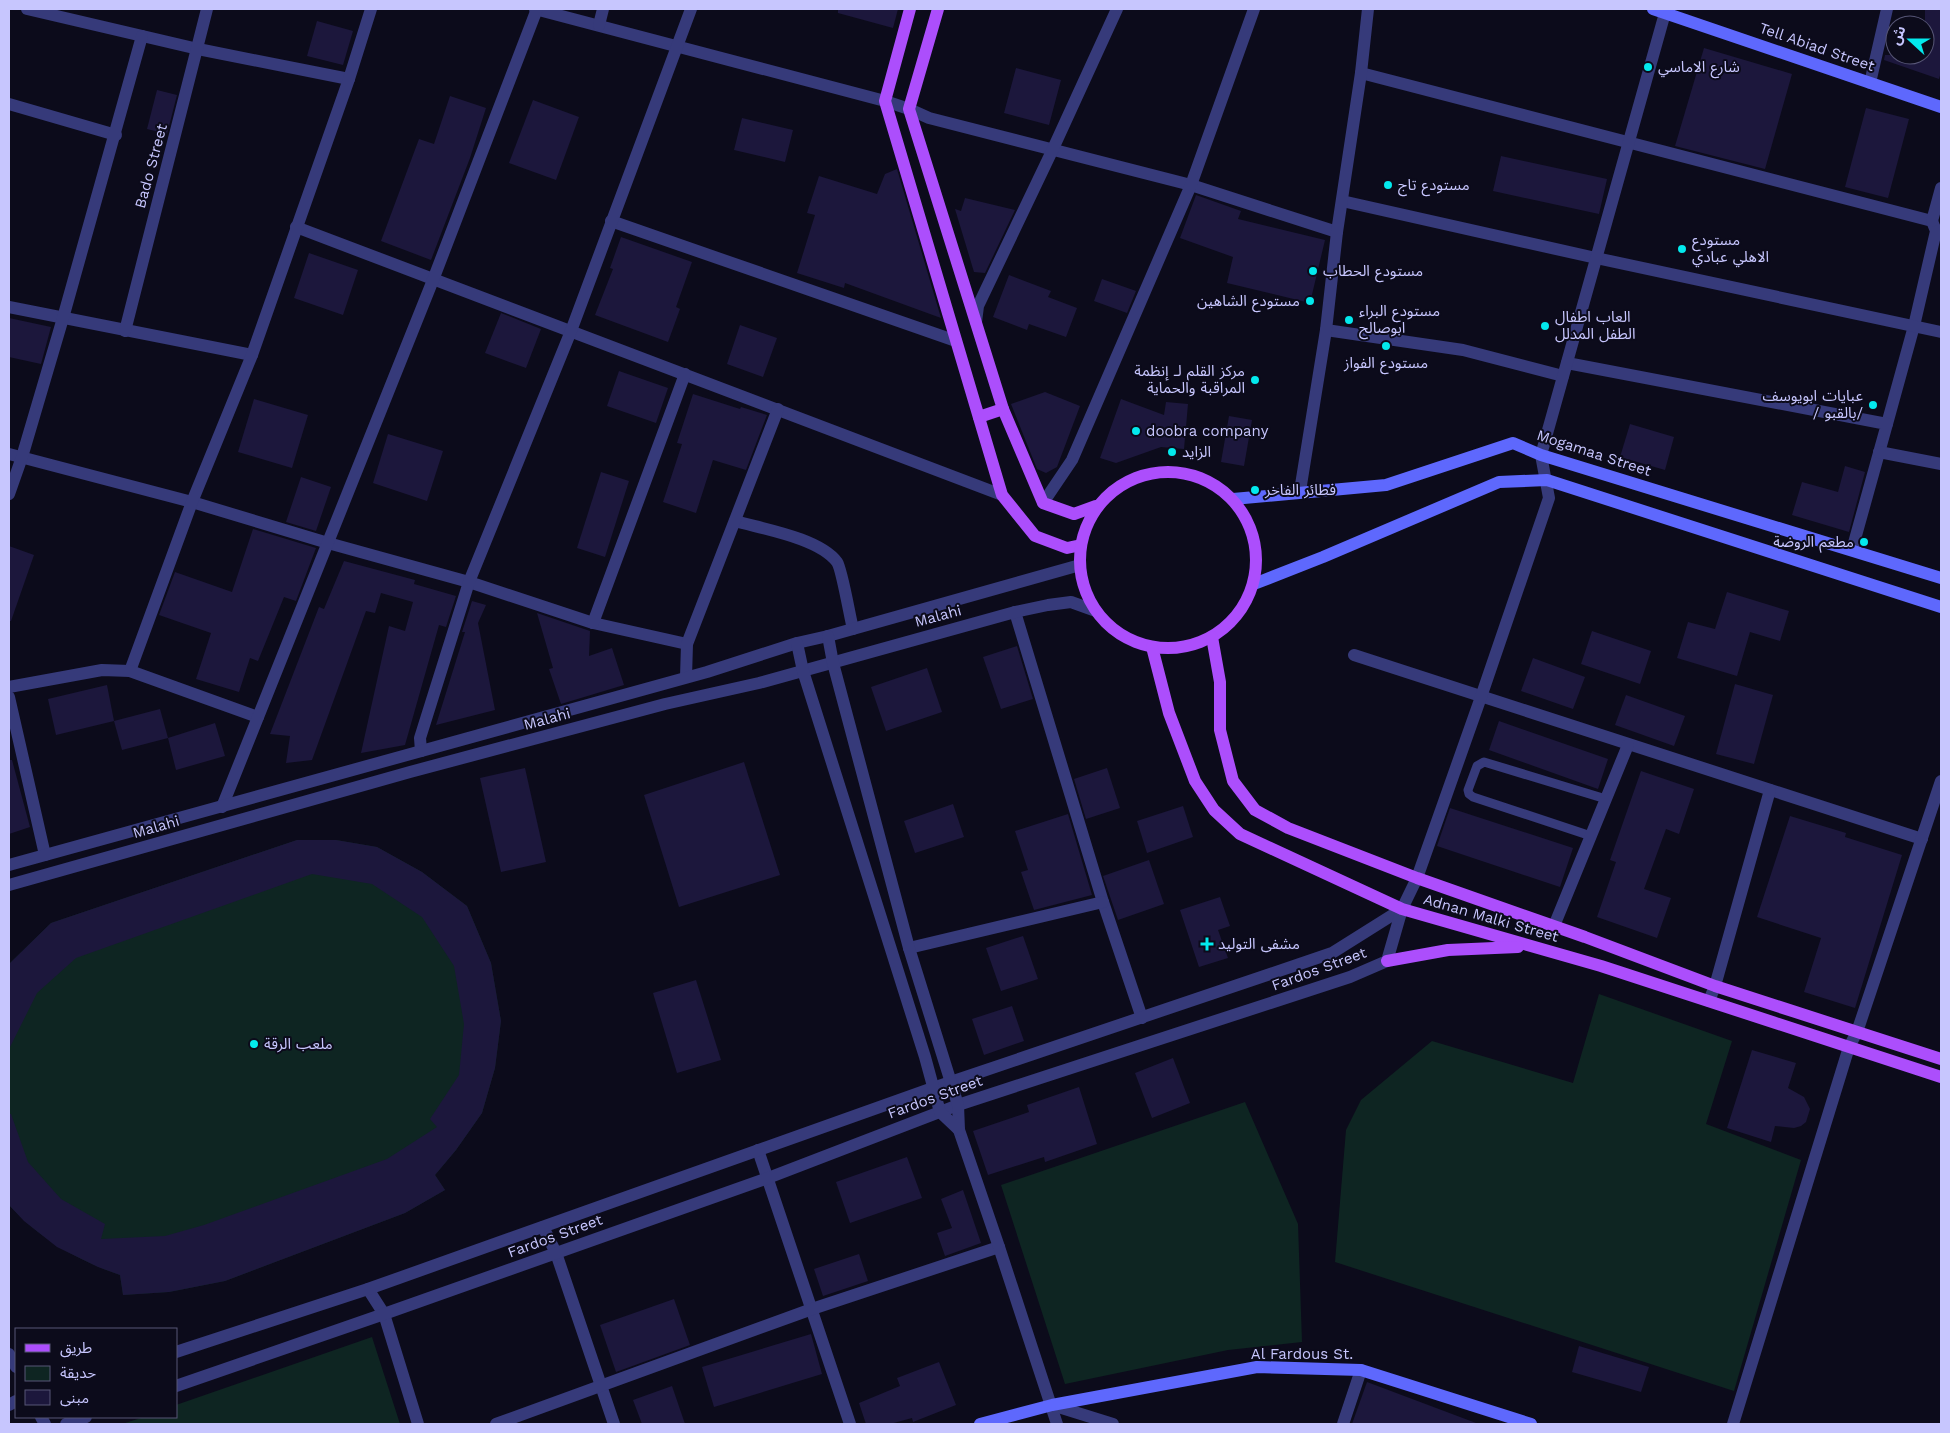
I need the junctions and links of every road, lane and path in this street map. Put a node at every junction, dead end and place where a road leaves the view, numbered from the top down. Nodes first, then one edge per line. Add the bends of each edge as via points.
1 (28, 9) edge
2 (207, 9) edge
3 (371, 9) edge
4 (536, 9) edge
5 (603, 9) edge
6 (691, 9) edge
7 (910, 9) edge
8 (938, 9) edge
9 (1117, 9) edge
10 (1254, 9) edge
11 (1368, 9) edge
12 (1887, 9) edge
13 (1659, 11) edge
14 (599, 25) junction
15 (142, 36) junction
16 (677, 46) junction
17 (198, 49) junction
18 (1361, 73) junction
19 (349, 79) junction
20 (1870, 83) junction
21 (885, 101) junction
22 (9, 104) edge
23 (1941, 107) edge
24 (909, 109) junction
25 (116, 135) junction
26 (1629, 143) junction
27 (1052, 151) junction
28 (1191, 185) junction
29 (1941, 188) edge
30 (1342, 201) junction
31 (611, 221) junction
32 (1932, 221) junction
33 (296, 227) junction
34 (1337, 232) junction
35 (1596, 258) junction
36 (433, 280) junction
37 (9, 307) edge
38 (63, 318) junction
39 (976, 322) junction
40 (1914, 326) junction
41 (1326, 330) junction
42 (125, 331) junction
43 (571, 331) junction
44 (1941, 332) edge
45 (956, 341) junction
46 (252, 355) junction
47 (1567, 363) junction
48 (685, 374) junction
49 (1563, 376) junction
50 (778, 409) junction
51 (1003, 409) junction
52 (979, 417) junction
53 (1887, 424) junction
54 (1879, 452) junction
55 (9, 454) edge
56 (1541, 455) junction
57 (22, 457) junction
58 (1941, 464) edge
59 (1547, 480) junction
60 (1300, 492) junction
61 (9, 494) edge
62 (1002, 494) junction
63 (1233, 499) junction
64 (192, 502) junction
65 (1043, 503) junction
66 (1096, 506) junction
67 (735, 521) junction
68 (328, 543) junction
69 (1081, 545) junction
70 (1852, 550) junction
71 (1080, 565) junction
72 (1941, 578) edge
73 (469, 582) junction
74 (1254, 584) junction
75 (1941, 607) edge
76 (1096, 611) junction
77 (1015, 612) junction
78 (593, 623) junction
79 (852, 630) junction
80 (828, 636) junction
81 (1212, 637) junction
82 (797, 643) junction
83 (687, 644) junction
84 (1152, 647) junction
85 (1354, 655) dead end
86 (833, 663) junction
87 (803, 671) junction
88 (130, 672) junction
89 (686, 677) junction
90 (9, 687) edge
91 (9, 697) edge
92 (1482, 698) junction
93 (258, 717) junction
94 (1628, 745) junction
95 (421, 751) junction
96 (1941, 781) edge
97 (1770, 790) junction
98 (1606, 799) junction
99 (222, 807) junction
100 (1591, 836) junction
101 (1922, 839) junction
102 (45, 855) junction
103 (9, 865) edge
104 (1417, 878) junction
105 (9, 885) edge
106 (1103, 902) junction
107 (1402, 909) junction
108 (1554, 926) junction
109 (1530, 946) junction
110 (909, 948) junction
111 (1387, 961) junction
112 (1715, 986) junction
113 (1709, 1001) junction
114 (1142, 1018) junction
115 (1857, 1032) junction
116 (1849, 1047) junction
117 (1941, 1059) edge
118 (1941, 1077) edge
119 (950, 1082) junction
120 (932, 1088) junction
121 (958, 1104) junction
122 (940, 1112) junction
123 (959, 1130) junction
124 (758, 1150) junction
125 (768, 1178) junction
126 (543, 1227) junction
127 (1000, 1247) junction
128 (556, 1253) junction
129 (368, 1289) junction
130 (812, 1310) junction
131 (384, 1314) junction
132 (178, 1351) edge
133 (9, 1354) edge
134 (15, 1365) edge
135 (1361, 1370) junction
136 (178, 1385) edge
137 (601, 1386) junction
138 (1052, 1405) junction
139 (83, 1418) edge
140 (1498, 1419) edge
141 (66, 1424) edge
142 (418, 1424) edge
143 (496, 1424) edge
144 (614, 1424) edge
145 (850, 1424) edge
146 (980, 1424) edge
147 (1057, 1424) edge
148 (1113, 1424) edge
149 (1343, 1424) edge
150 (1531, 1424) edge
151 (1733, 1424) edge

1 - 15 street
2 - 17 street, Bado Street
3 - 19 street
4 - 14 street
4 - 36 street
5 - 14 street
6 - 16 street
7 - 21 main road
8 - 24 main road
9 - 27 street
10 - 28 street
11 - 18 street
12 - 20 street
13 - 20 main road, Tell Abiad Street
13 - 26 street
14 - 16 street
15 - 17 street
15 - 25 street
16 - 21 street
16 - 31 street
17 - 19 street
17 - 42 street, Bado Street
18 - 26 street
18 - 30 street
19 - 33 street
20 - 23 main road, Tell Abiad Street
21 - 24 street
21 - 45 main road
22 - 25 street
24 - 27 street via 929,118
24 - 39 main road
25 - 38 street
26 - 32 street
26 - 35 street
27 - 28 street
27 - 39 street via 978,306
28 - 34 street
28 - 65 street via 1072,460
29 - 32 street
30 - 34 street
30 - 35 street
31 - 43 street
31 - 45 street
32 - 40 street via 1936,231
33 - 36 street
33 - 46 street
34 - 41 street
35 - 40 street
35 - 47 street
36 - 43 street
36 - 68 street
37 - 38 street
38 - 42 street
38 - 57 street
39 - 51 main road
40 - 44 street
40 - 53 street
41 - 49 street via 1463,350
41 - 60 street
42 - 46 street
43 - 48 street
43 - 73 street
45 - 52 main road
46 - 64 street
47 - 49 street
47 - 53 street
48 - 50 street
48 - 78 street
49 - 56 street
50 - 62 street
50 - 67 street
51 - 52 main road
51 - 65 main road
52 - 62 main road
53 - 54 street
54 - 58 street
54 - 70 street
55 - 57 street
56 - 59 street
56 - 60 main road, Mogamaa Street via 1513,443 1386,484
56 - 70 main road, Mogamaa Street
57 - 61 street
57 - 64 street
59 - 74 main road via 1499,482
59 - 75 main road
59 - 92 street via 1549,498
60 - 63 main road, Mogamaa Street
62 - 69 main road via 1035,536 1067,548
63 - 66 main road via 1214,483 1190,474 1166,471 1141,475 1118,486
63 - 74 main road via 1247,517 1255,539 1257,562
64 - 68 street
64 - 88 street
65 - 66 main road via 1074,514
66 - 69 main road
67 - 79 street via 824,549 838,563
67 - 83 street
68 - 73 street
68 - 93 street
69 - 71 main road
70 - 72 main road, Mogamaa Street
71 - 76 main road via 1085,589
71 - 79 street, Malahi
73 - 78 street
73 - 95 street via 420,738
74 - 81 main road via 1240,611
76 - 77 street, Malahi via 1071,602
76 - 84 main road via 1111,628
77 - 86 street, Malahi
77 - 106 street
78 - 83 street
79 - 80 street, Malahi
80 - 82 street, Malahi
80 - 86 street
81 - 84 main road via 1173,649
81 - 104 main road, Adnan Malki Street via 1220,682 1220,730 1233,781 1255,810 1288,828
82 - 87 street
82 - 89 street, Malahi
83 - 89 street
84 - 107 main road, Adnan Malki Street via 1169,713 1195,781 1214,810 1240,834
85 - 92 street
86 - 87 street, Malahi
86 - 110 street
87 - 105 street, Malahi via 410,772
87 - 120 street via 925,1056
88 - 90 street via 102,670
88 - 93 street
89 - 95 street, Malahi
91 - 102 street
92 - 94 street
92 - 104 street
93 - 99 street
94 - 97 street
94 - 98 street
95 - 99 street, Malahi
96 - 101 street
97 - 101 street
97 - 112 street
98 - 100 street
98 - 100 lane via 1484,762 1477,766 1469,794
99 - 102 street, Malahi
100 - 108 street
101 - 115 street
102 - 103 street, Malahi
104 - 107 street
104 - 108 main road, Adnan Malki Street
106 - 110 street
106 - 114 street
107 - 109 main road, Adnan Malki Street
107 - 111 street, Fardos Street
107 - 114 street, Fardos Street via 1332,953
108 - 112 main road, Adnan Malki Street
109 - 111 main road via 1448,950
109 - 113 main road, Adnan Malki Street
110 - 119 street
111 - 121 street, Fardos Street via 1350,977
112 - 113 street
112 - 115 main road, Adnan Malki Street
113 - 116 main road, Adnan Malki Street
114 - 119 street, Fardos Street
115 - 116 street
115 - 117 main road, Adnan Malki Street
116 - 118 main road, Adnan Malki Street
116 - 151 street
119 - 120 street, Fardos Street
119 - 121 street
120 - 122 street
120 - 124 street, Fardos Street
121 - 122 street, Fardos Street
121 - 123 street
122 - 123 street
122 - 125 street, Fardos Street
123 - 127 street
124 - 125 street
124 - 126 street, Fardos Street
125 - 128 street, Fardos Street
125 - 130 street
126 - 128 street
126 - 129 street, Fardos Street
127 - 130 street
127 - 138 street
128 - 131 street, Fardos Street
128 - 137 street
129 - 131 street
129 - 132 street, Fardos Street
130 - 137 street
130 - 145 street
131 - 136 street, Fardos Street
131 - 142 street
133 - 134 street
135 - 138 main road, Al Fardous St. via 1257,1367
135 - 140 main road, Al Fardous St.
135 - 149 street
137 - 143 street
137 - 144 street
138 - 146 main road, Al Fardous St.
138 - 147 street
138 - 148 street
139 - 141 street
140 - 150 main road, Al Fardous St.

